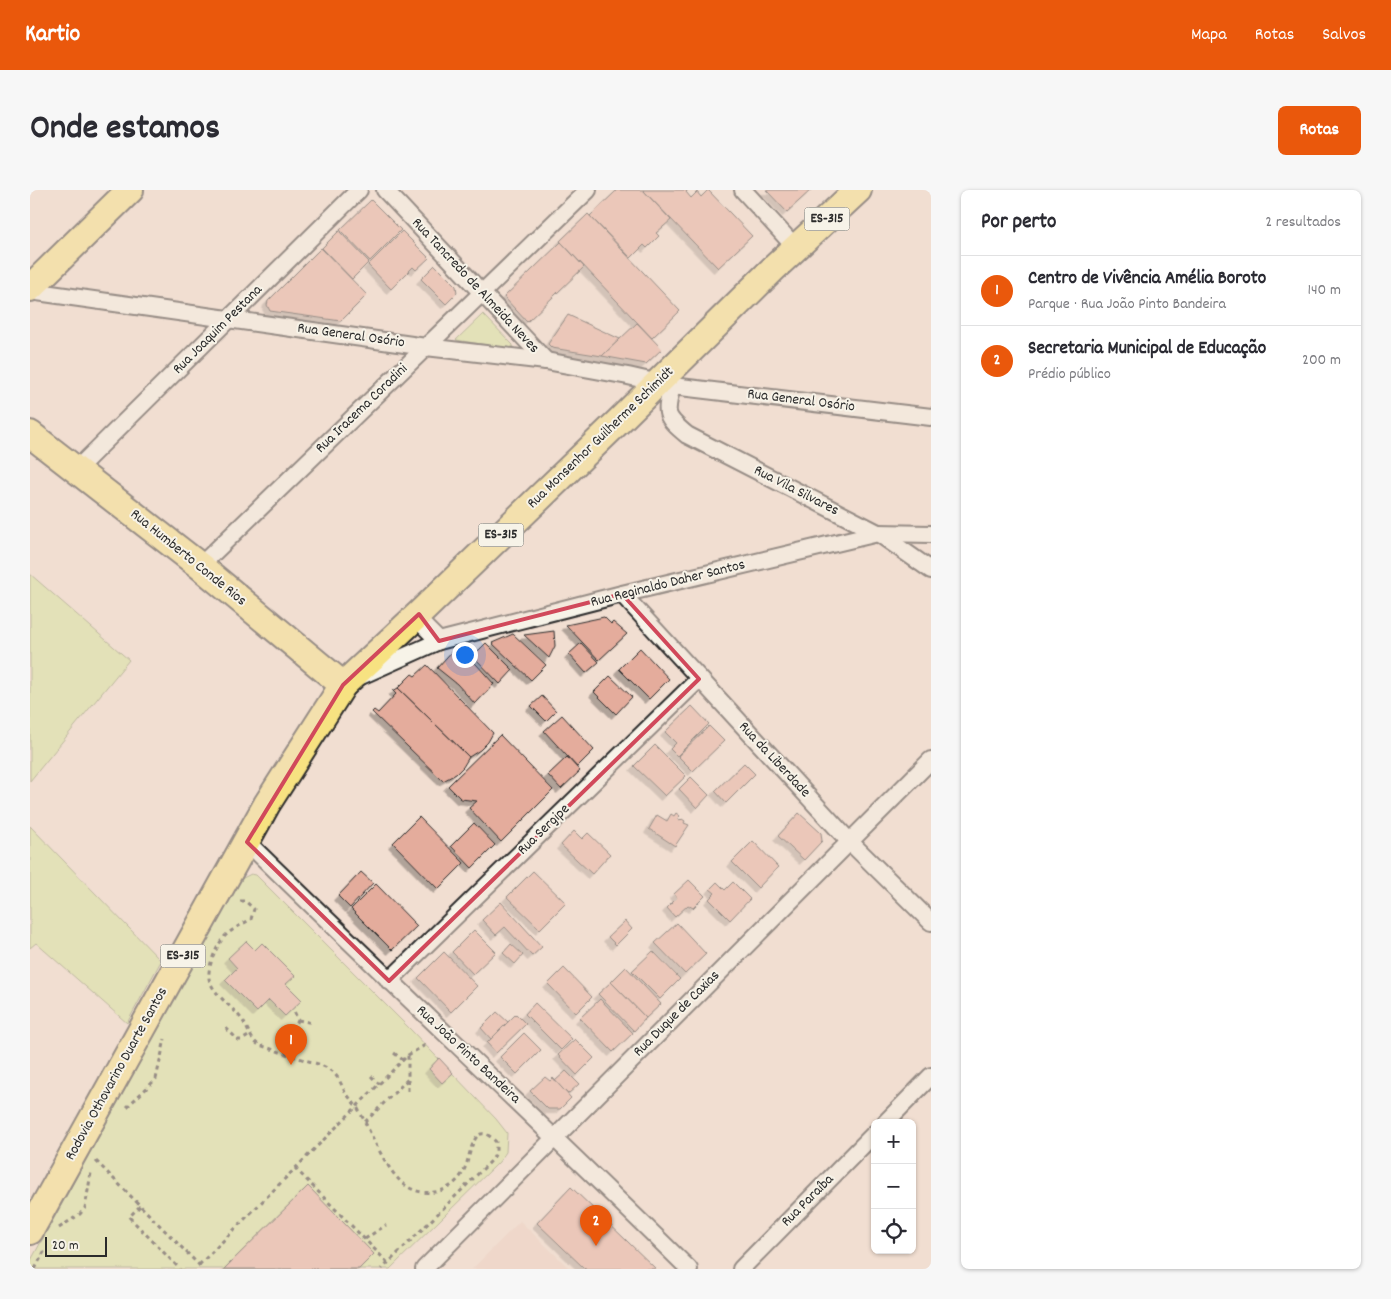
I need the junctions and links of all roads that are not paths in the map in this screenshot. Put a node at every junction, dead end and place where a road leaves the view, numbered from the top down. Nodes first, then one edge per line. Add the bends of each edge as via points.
1 (130, 190) edge
2 (358, 190) edge
3 (385, 190) edge
4 (588, 190) edge
5 (743, 190) edge
6 (858, 190) edge
7 (796, 248) junction
8 (30, 290) edge
9 (481, 294) junction
10 (230, 319) junction
11 (426, 347) junction
12 (546, 361) junction
13 (664, 384) junction
14 (931, 417) edge
15 (30, 434) edge
16 (76, 470) junction
17 (878, 533) junction
18 (931, 534) edge
19 (200, 566) junction
20 (931, 570) edge
21 (622, 594) junction
22 (419, 614) junction
23 (439, 641) junction
24 (699, 679) junction
25 (342, 685) junction
26 (931, 760) edge
27 (849, 840) junction
28 (247, 842) junction
29 (931, 922) edge
30 (389, 981) junction
31 (931, 1076) edge
32 (889, 1119) edge
33 (554, 1137) junction
34 (871, 1137) edge
35 (39, 1238) edge
36 (424, 1269) edge
37 (689, 1269) edge
38 (741, 1269) edge

1 - 8 main road
2 - 10 street, Rua Joaquim Pestana
3 - 9 street, Rua Tancredo de Almeida Neves
4 - 9 street, Rua Iracema Coradini
5 - 7 street
6 - 7 main road, Rua Monsenhor Guilherme Schimidt / ES-315
7 - 13 main road, Rua Monsenhor Guilherme Schimidt / ES-315
8 - 10 street, Rua General Osório
9 - 11 street, Rua Iracema Coradini
9 - 12 street, Rua Tancredo de Almeida Neves
10 - 11 street, Rua General Osório
10 - 16 street, Rua Joaquim Pestana
11 - 12 street, Rua General Osório
11 - 19 street, Rua Iracema Coradini
12 - 13 street, Rua General Osório
13 - 14 street, Rua General Osório
13 - 17 street, Rua Vila Silvares via 666,409 673,424 687,436
13 - 22 main road, Rua Monsenhor Guilherme Schimidt / ES-315
15 - 16 main road, Rua Humberto Conde Rios
16 - 19 main road, Rua Humberto Conde Rios
17 - 18 street, Rua Reginaldo Daher Santos
17 - 20 street, Rua Vila Silvares
17 - 21 street, Rua Reginaldo Daher Santos
19 - 25 main road, Rua Humberto Conde Rios
21 - 23 street, Rua Reginaldo Daher Santos
21 - 24 street, Rua da Liberdade
22 - 23 street via 424,626
22 - 25 main road, Rua Monsenhor Guilherme Schimidt / ES-315
23 - 25 street, Rua Reginaldo Daher Santos
24 - 27 street, Rua da Liberdade
24 - 30 street, Rua Sergipe
25 - 28 main road, Rodovia Othovarino Duarte Santos / ES-315 via 267,804
26 - 27 street, Rua Duque de Caxias
27 - 29 street, Rua da Liberdade
27 - 33 street, Rua Duque de Caxias
28 - 30 street, Rua João Pinto Bandeira
28 - 35 main road, Rodovia Othovarino Duarte Santos / ES-315
30 - 33 street, Rua João Pinto Bandeira
31 - 32 street
33 - 36 street, Rua Duque de Caxias
33 - 37 street, Rua João Pinto Bandeira
34 - 38 street, Rua Paraíba

